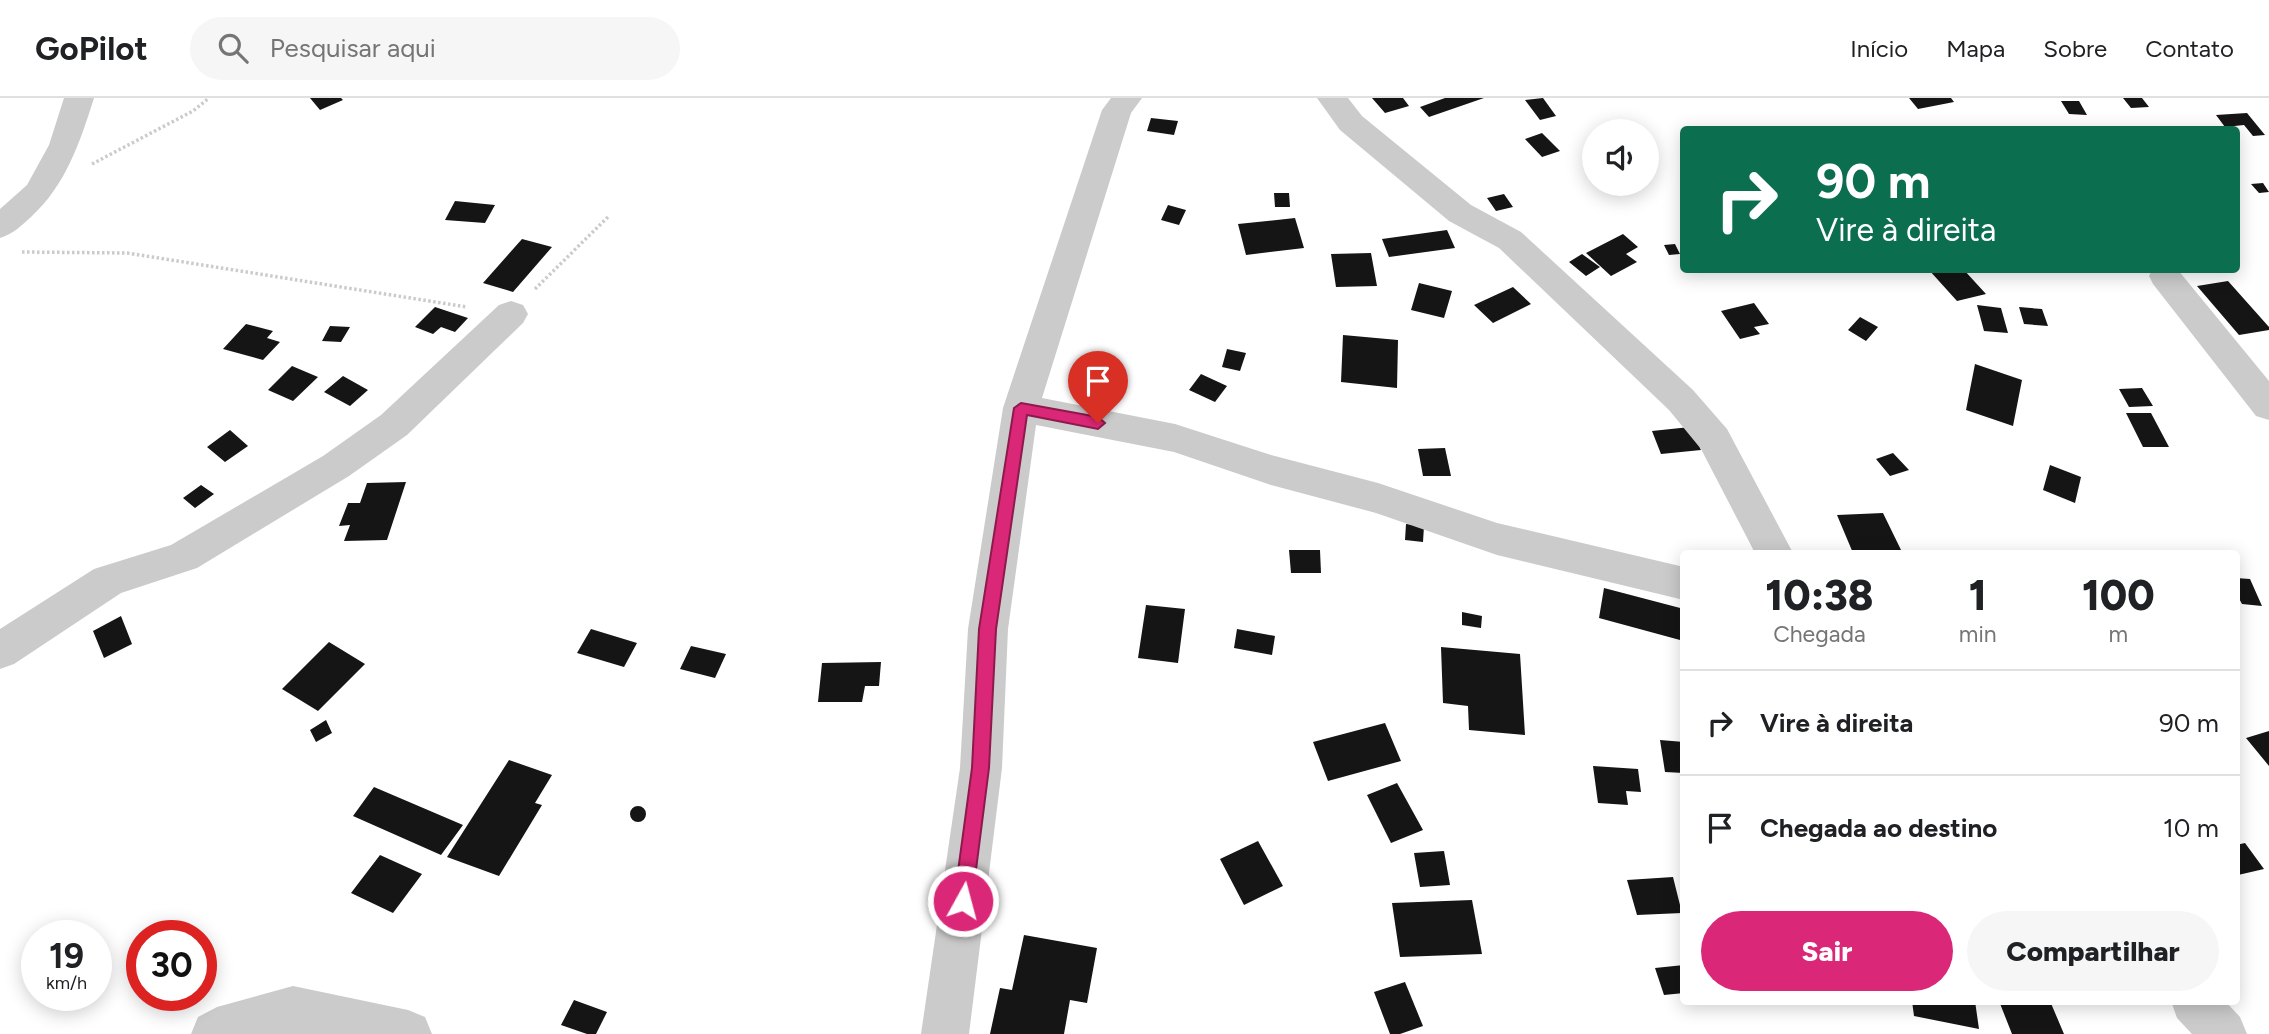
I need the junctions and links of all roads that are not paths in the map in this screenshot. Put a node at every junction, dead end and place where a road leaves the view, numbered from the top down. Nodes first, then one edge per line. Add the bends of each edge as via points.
1 (79, 98) edge
2 (1127, 98) edge
3 (1332, 98) edge
4 (6, 239) edge
5 (2165, 276) dead end
6 (512, 314) road end
7 (2269, 407) edge
8 (1021, 408) junction
9 (1772, 550) edge
10 (1680, 583) edge
11 (0, 651) edge
12 (2198, 1005) edge
13 (215, 1034) edge
14 (408, 1034) edge
15 (945, 1034) edge
16 (2223, 1034) edge

1 - 4 street via 64,145
2 - 8 street via 1117,110
3 - 9 street via 1351,123 1460,213 1510,240 1681,400 1714,439
5 - 7 street
6 - 11 street via 394,425 336,466 183,556 108,581
8 - 10 street via 1175,438 1378,498 1497,539
8 - 15 street via 988,629 981,768
12 - 16 street
13 - 14 street via 234,1024 293,1009

